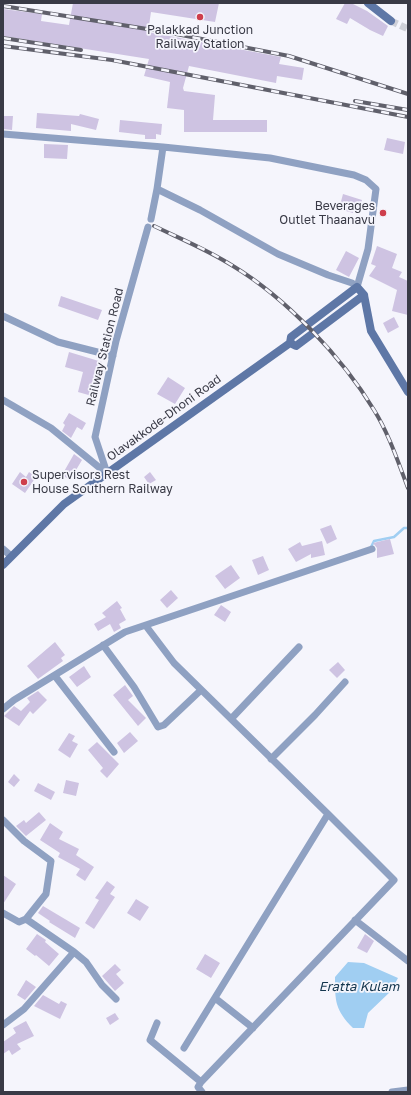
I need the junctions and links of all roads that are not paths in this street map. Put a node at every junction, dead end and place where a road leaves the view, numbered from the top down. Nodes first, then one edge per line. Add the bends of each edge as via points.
1 (368, 3) edge
2 (391, 21) tunnel mouth
3 (3, 134) edge
4 (163, 147) junction
5 (158, 189) junction
6 (151, 219) dead end
7 (148, 227) dead end
8 (357, 287) junction
9 (364, 295) junction
10 (3, 316) edge
11 (290, 343) junction
12 (112, 356) junction
13 (408, 392) edge
14 (3, 400) edge
15 (106, 474) junction
16 (3, 549) edge
17 (372, 549) dead end
18 (11, 556) junction
19 (3, 565) edge
20 (146, 626) junction
21 (103, 645) junction
22 (299, 646) dead end
23 (55, 676) junction
24 (345, 682) dead end
25 (201, 690) junction
26 (3, 709) edge
27 (231, 719) junction
28 (114, 752) dead end
29 (271, 759) junction
30 (328, 814) junction
31 (3, 820) edge
32 (3, 913) edge
33 (26, 919) junction
34 (355, 920) junction
35 (74, 952) junction
36 (408, 961) edge
37 (215, 998) junction
38 (116, 999) dead end
39 (157, 1023) dead end
40 (3, 1025) edge
41 (253, 1028) junction
42 (184, 1048) dead end
43 (200, 1082) junction
44 (408, 1090) edge
45 (202, 1092) edge
46 (392, 1092) edge

1 - 2 main road
3 - 4 street
4 - 5 street
4 - 8 street via 270,158 354,175 366,180 376,189 368,249
5 - 6 street
5 - 8 street via 278,254
7 - 12 street, Railway Station Road
8 - 9 main road
8 - 11 main road, Olavakkode-Dhoni Road via 291,337
9 - 11 main road, Olavakkode-Dhoni Road via 296,346
9 - 13 main road via 371,330
10 - 12 street via 58,342
11 - 15 main road, Olavakkode-Dhoni Road
12 - 15 street, Railway Station Road via 95,437
14 - 15 street via 51,428
15 - 18 main road, Olavakkode-Dhoni Road via 64,504
16 - 18 street
17 - 20 street
18 - 19 main road, Olavakkode-Dhoni Road
20 - 21 street via 125,632
20 - 25 street via 174,663
21 - 23 street
21 - 25 street via 134,687 158,727 164,725
22 - 27 street
23 - 26 street
23 - 28 street
24 - 29 street
25 - 27 street
27 - 29 street
29 - 30 street
30 - 34 street via 394,880
30 - 37 street
31 - 33 street via 24,841 51,861 46,894
32 - 33 street via 19,922
33 - 35 street
34 - 36 street
34 - 41 street
35 - 38 street via 86,962 102,985
35 - 40 street via 24,1009
37 - 41 street
37 - 42 street
39 - 43 street via 150,1040
41 - 43 street
43 - 45 street via 198,1087
44 - 46 street

